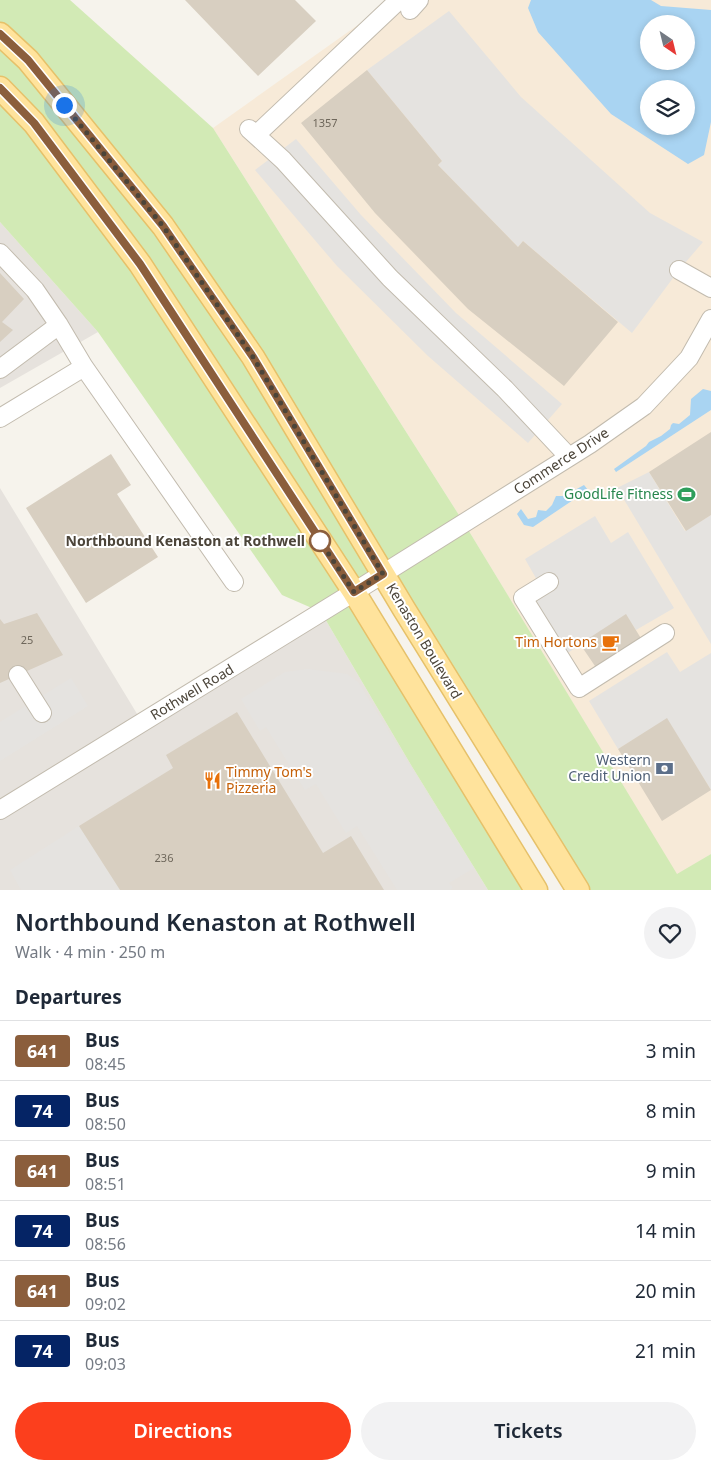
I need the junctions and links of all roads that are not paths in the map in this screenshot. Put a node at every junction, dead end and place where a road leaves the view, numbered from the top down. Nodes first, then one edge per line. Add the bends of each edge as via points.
1 (409, 3) edge
2 (0, 34) edge
3 (0, 88) edge
4 (0, 253) edge
5 (679, 270) dead end
6 (711, 288) edge
7 (711, 319) edge
8 (59, 325) junction
9 (84, 367) junction
10 (0, 370) edge
11 (0, 418) edge
12 (569, 457) junction
13 (383, 574) junction
14 (234, 582) dead end
15 (549, 582) dead end
16 (354, 592) junction
17 (666, 633) dead end
18 (18, 675) dead end
19 (42, 713) dead end
20 (0, 810) edge
21 (536, 890) edge
22 (578, 890) edge

1 - 12 street via 252,132 283,160 390,278 505,389
2 - 13 main road, Kenaston Boulevard via 28,60 163,226 253,357
3 - 16 main road via 34,123 140,264
4 - 8 street via 35,290
5 - 6 street
7 - 12 street, Commerce Drive via 689,358 644,406
8 - 9 street
8 - 10 street
9 - 11 street
9 - 14 street
12 - 13 street, Commerce Drive
13 - 16 street, Rothwell Road
13 - 22 main road, Kenaston Boulevard
15 - 17 street via 523,598 579,688
16 - 20 street, Rothwell Road
16 - 21 main road
18 - 19 street

